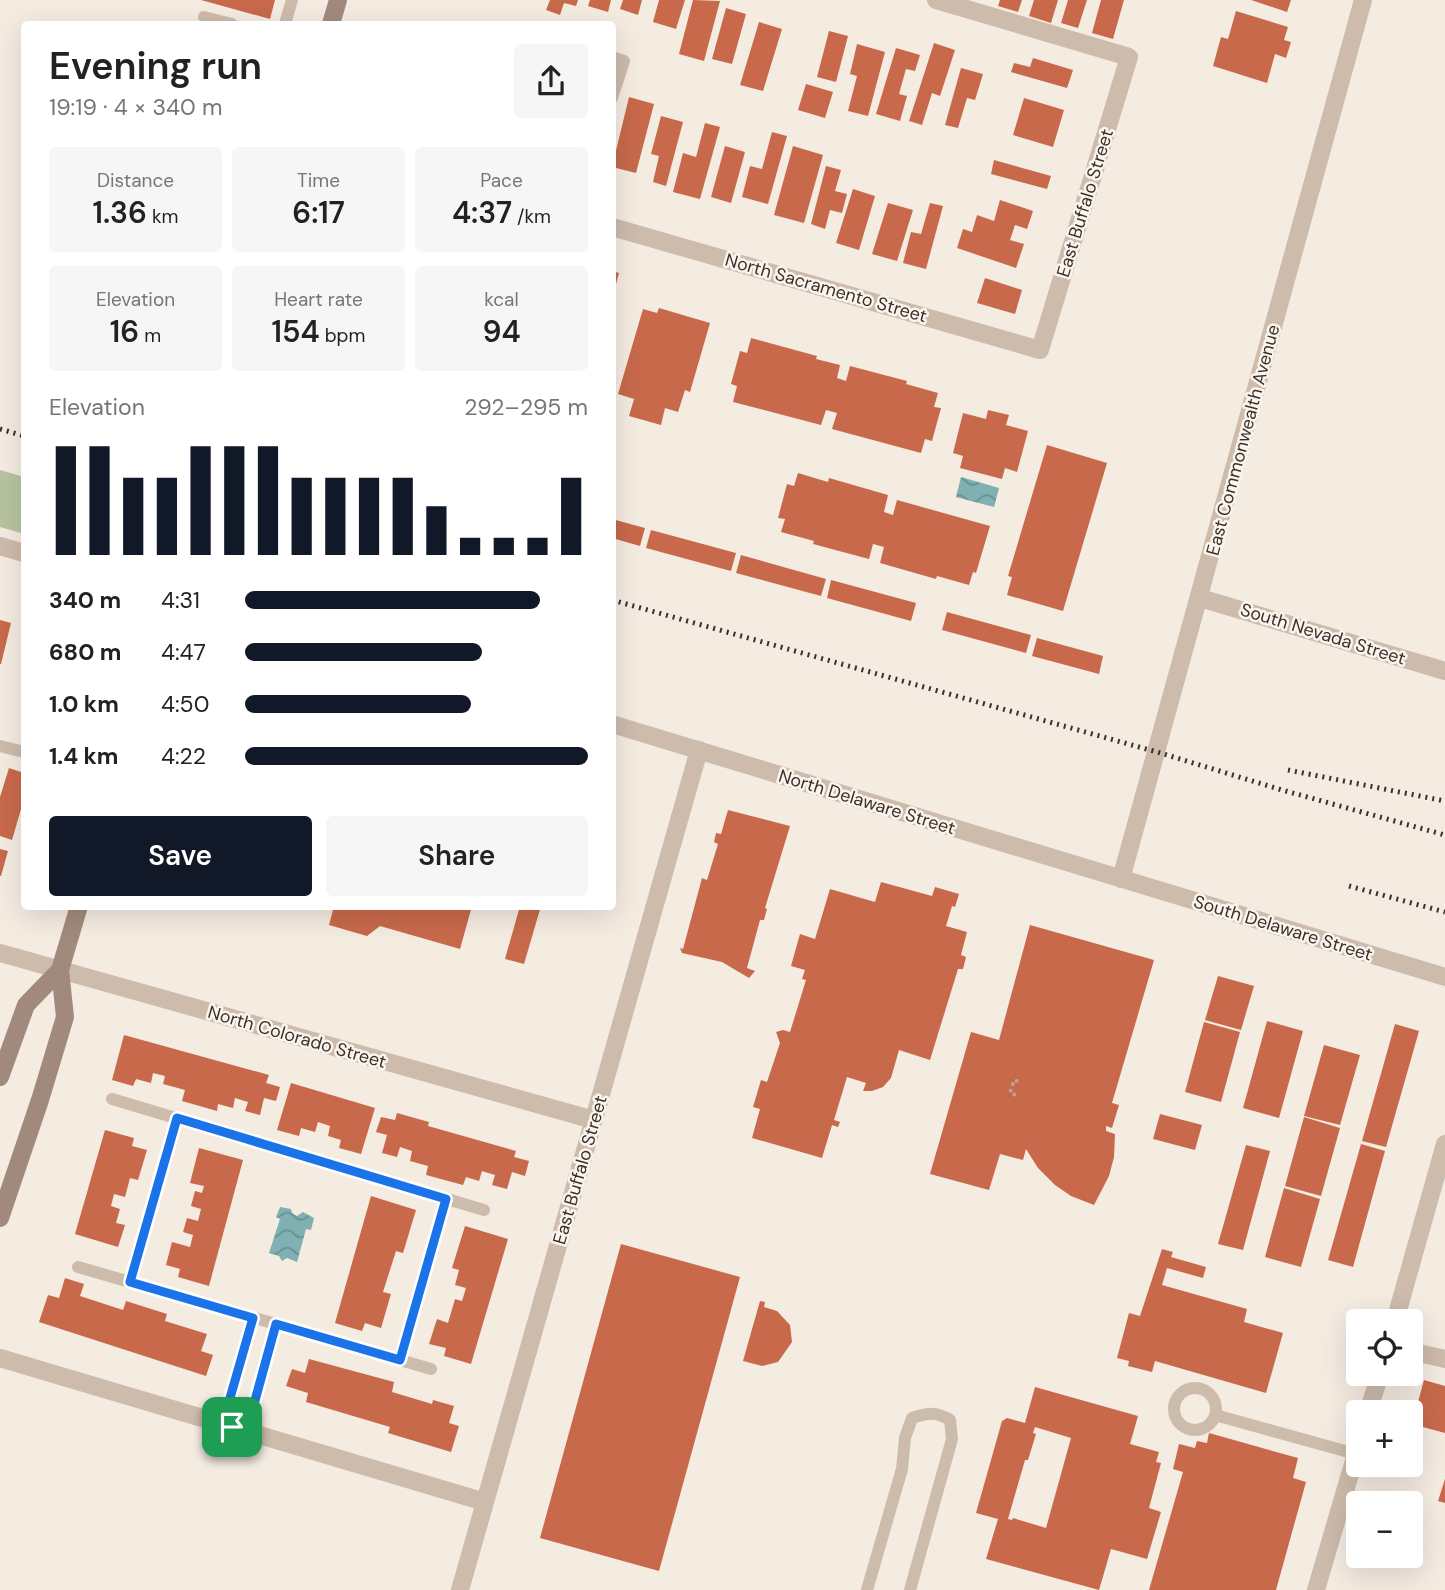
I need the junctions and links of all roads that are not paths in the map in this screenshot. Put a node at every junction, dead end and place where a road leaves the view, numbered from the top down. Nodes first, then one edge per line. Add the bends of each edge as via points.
1 (292, 0) edge
2 (338, 0) edge
3 (936, 0) edge
4 (1363, 0) edge
5 (204, 17) dead end
6 (220, 21) edge
7 (286, 21) edge
8 (332, 21) edge
9 (616, 58) edge
10 (616, 86) edge
11 (616, 228) edge
12 (1040, 350) joint
13 (0, 546) edge
14 (21, 552) edge
15 (1200, 598) junction
16 (1445, 671) edge
17 (616, 725) edge
18 (0, 746) edge
19 (699, 750) junction
20 (21, 751) edge
21 (1121, 879) junction
22 (78, 910) edge
23 (0, 953) edge
24 (60, 970) junction
25 (1445, 977) edge
26 (0, 1077) edge
27 (112, 1099) dead end
28 (177, 1118) junction
29 (594, 1120) junction
30 (1445, 1144) edge
31 (446, 1199) junction
32 (484, 1210) dead end
33 (0, 1218) edge
34 (78, 1266) dead end
35 (130, 1282) junction
36 (1398, 1309) edge
37 (253, 1318) junction
38 (276, 1324) junction
39 (1423, 1354) edge
40 (0, 1358) edge
41 (1445, 1359) edge
42 (400, 1360) junction
43 (430, 1369) dead end
44 (1214, 1415) dead end
45 (232, 1427) junction
46 (1346, 1448) edge
47 (1350, 1477) edge
48 (485, 1502) junction
49 (460, 1590) edge
50 (867, 1590) edge
51 (910, 1590) edge
52 (1317, 1590) edge

1 - 7 lane
2 - 8 main road
3 - 12 street, East Buffalo Street via 1129,57
4 - 15 street, East Commonwealth Avenue
5 - 6 lane
9 - 10 lane via 624,61
11 - 12 street, North Sacramento Street
13 - 14 street
15 - 16 street, South Nevada Street
15 - 21 street, East Commonwealth Avenue
17 - 19 street, North Delaware Street
18 - 20 lane
19 - 21 street, North Delaware Street
19 - 29 street, East Buffalo Street
21 - 25 street, South Delaware Street
22 - 24 main road
23 - 24 street, North Colorado Street
24 - 26 main road via 26,1004
24 - 29 street, North Colorado Street
24 - 33 main road via 65,1017
27 - 28 lane
28 - 31 lane
28 - 35 lane
29 - 48 street, East Buffalo Street
30 - 36 street
31 - 32 lane
31 - 42 lane
34 - 35 lane
35 - 37 lane
37 - 38 lane
37 - 45 lane via 230,1398
38 - 42 lane
38 - 45 lane via 254,1404
39 - 41 street
40 - 45 street
42 - 43 lane
44 - 46 lane
45 - 48 street
47 - 52 street
48 - 49 street, East Buffalo Street
50 - 51 lane via 912,1418 938,1413 950,1420 952,1439

